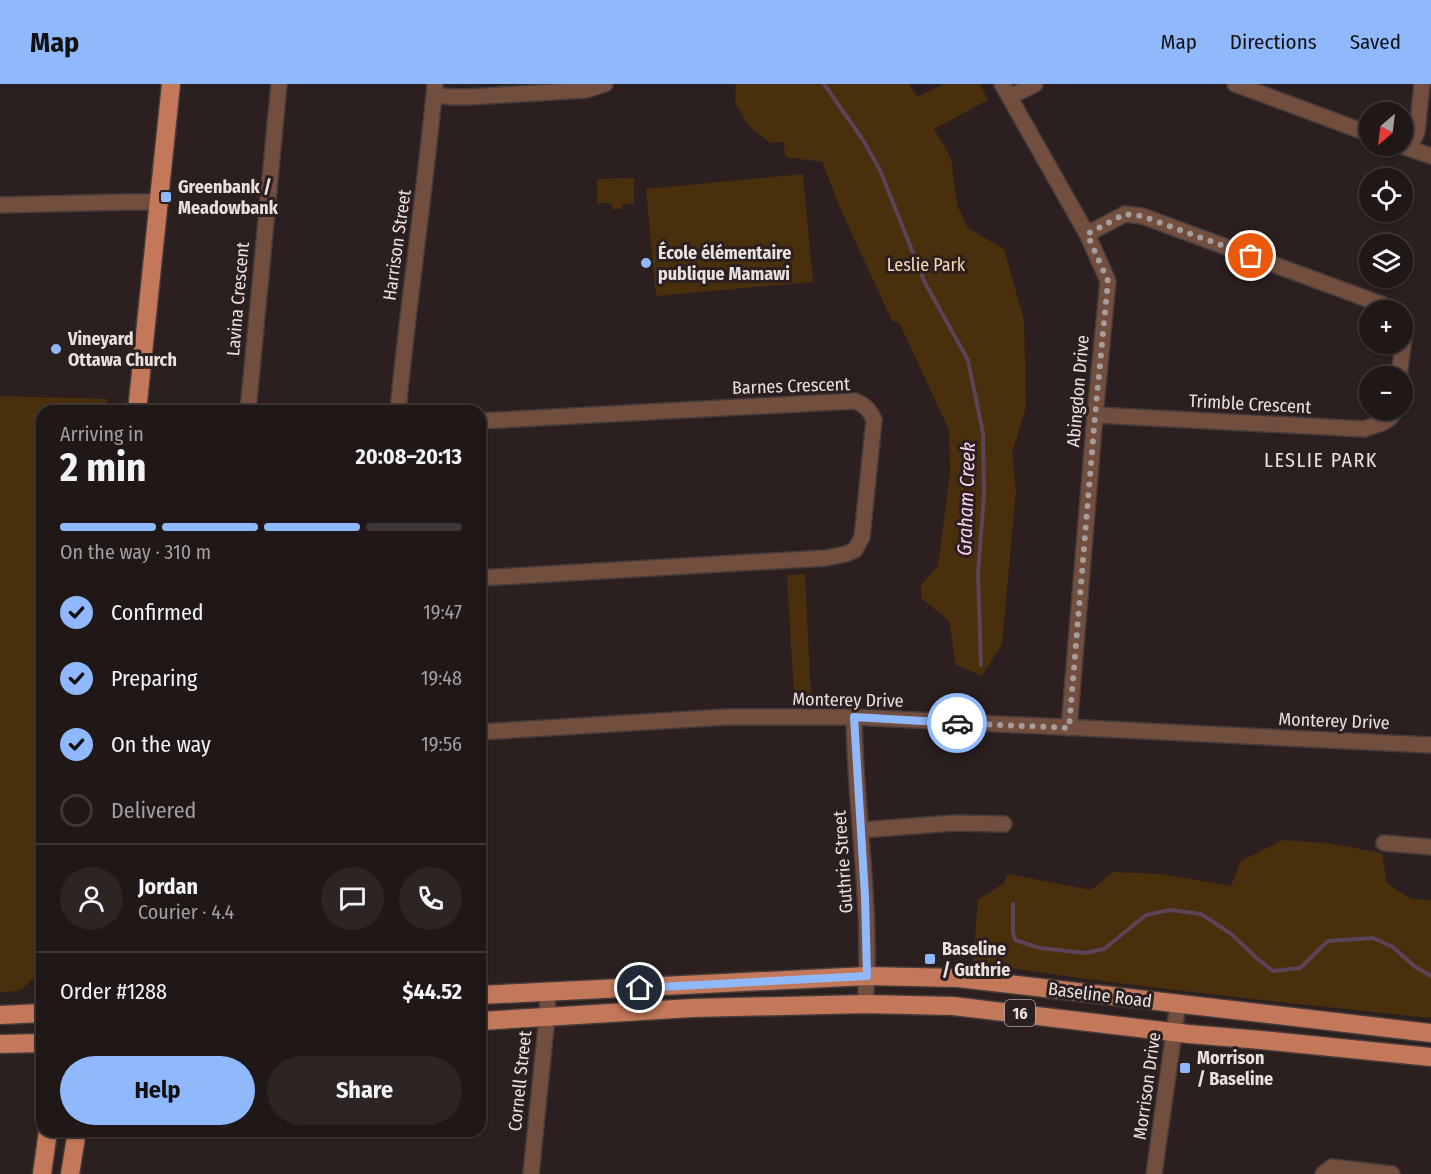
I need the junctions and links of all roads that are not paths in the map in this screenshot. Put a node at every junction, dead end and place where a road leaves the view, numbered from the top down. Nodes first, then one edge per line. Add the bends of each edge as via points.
1 (171, 84) edge
2 (279, 84) edge
3 (605, 84) edge
4 (1035, 84) edge
5 (1235, 84) edge
6 (1422, 84) edge
7 (434, 89) edge
8 (1006, 91) edge
9 (1359, 130) edge
10 (1413, 137) edge
11 (1413, 150) edge
12 (1431, 156) edge
13 (158, 202) junction
14 (0, 205) edge
15 (1087, 234) junction
16 (1370, 300) edge
17 (138, 405) edge
18 (249, 405) edge
19 (399, 405) edge
20 (1095, 416) junction
21 (1389, 420) edge
22 (486, 421) edge
23 (486, 578) edge
24 (854, 717) junction
25 (1069, 728) junction
26 (486, 732) edge
27 (1431, 745) edge
28 (1004, 824) dead end
29 (861, 830) junction
30 (1384, 843) dead end
31 (1431, 847) edge
32 (867, 976) junction
33 (548, 993) junction
34 (486, 995) edge
35 (865, 1004) junction
36 (1178, 1004) junction
37 (36, 1013) edge
38 (0, 1015) edge
39 (547, 1017) junction
40 (486, 1021) edge
41 (1174, 1033) junction
42 (1431, 1033) edge
43 (36, 1043) edge
44 (0, 1044) edge
45 (1431, 1057) edge
46 (47, 1137) edge
47 (76, 1137) edge
48 (42, 1174) edge
49 (70, 1174) edge
50 (531, 1174) edge
51 (1154, 1174) edge
52 (1323, 1174) edge
53 (1392, 1174) edge

1 - 13 main road
2 - 18 street, Lavina Crescent
3 - 7 street via 586,90 470,97 450,97
4 - 8 street
5 - 9 street
6 - 10 street via 1417,132
7 - 19 street, Harrison Street
8 - 15 street, Abingdon Drive
11 - 12 street
13 - 14 street
13 - 17 main road
15 - 16 street via 1125,214 1142,216
15 - 20 street, Abingdon Drive via 1108,281
20 - 21 street, Trimble Crescent via 1364,429
20 - 25 street, Abingdon Drive
22 - 23 street, Barnes Crescent via 855,401 871,411 874,420 862,537 855,550 846,554
24 - 25 street, Monterey Drive
24 - 26 street, Monterey Drive via 727,717
24 - 29 street, Guthrie Street
25 - 27 street, Monterey Drive
28 - 29 street via 954,823
29 - 32 street, Guthrie Street
30 - 31 street
32 - 33 main road, Baseline Road / 16
32 - 35 street, Guthrie Street
32 - 36 main road, Baseline Road / 16 via 958,978
33 - 34 main road, Baseline Road / 16
33 - 39 street, Cornell Street
35 - 39 main road, Baseline Road / 16 via 692,1008
35 - 41 main road, Baseline Road / 16 via 953,1006
36 - 41 street, Morrison Drive
36 - 42 main road, Baseline Road / 16
37 - 38 main road
39 - 40 main road, Baseline Road / 16
39 - 50 street, Cornell Street
41 - 45 main road, Baseline Road / 16
41 - 51 street, Morrison Drive
43 - 44 main road
46 - 48 main road
47 - 49 main road
52 - 53 street via 1332,1167

